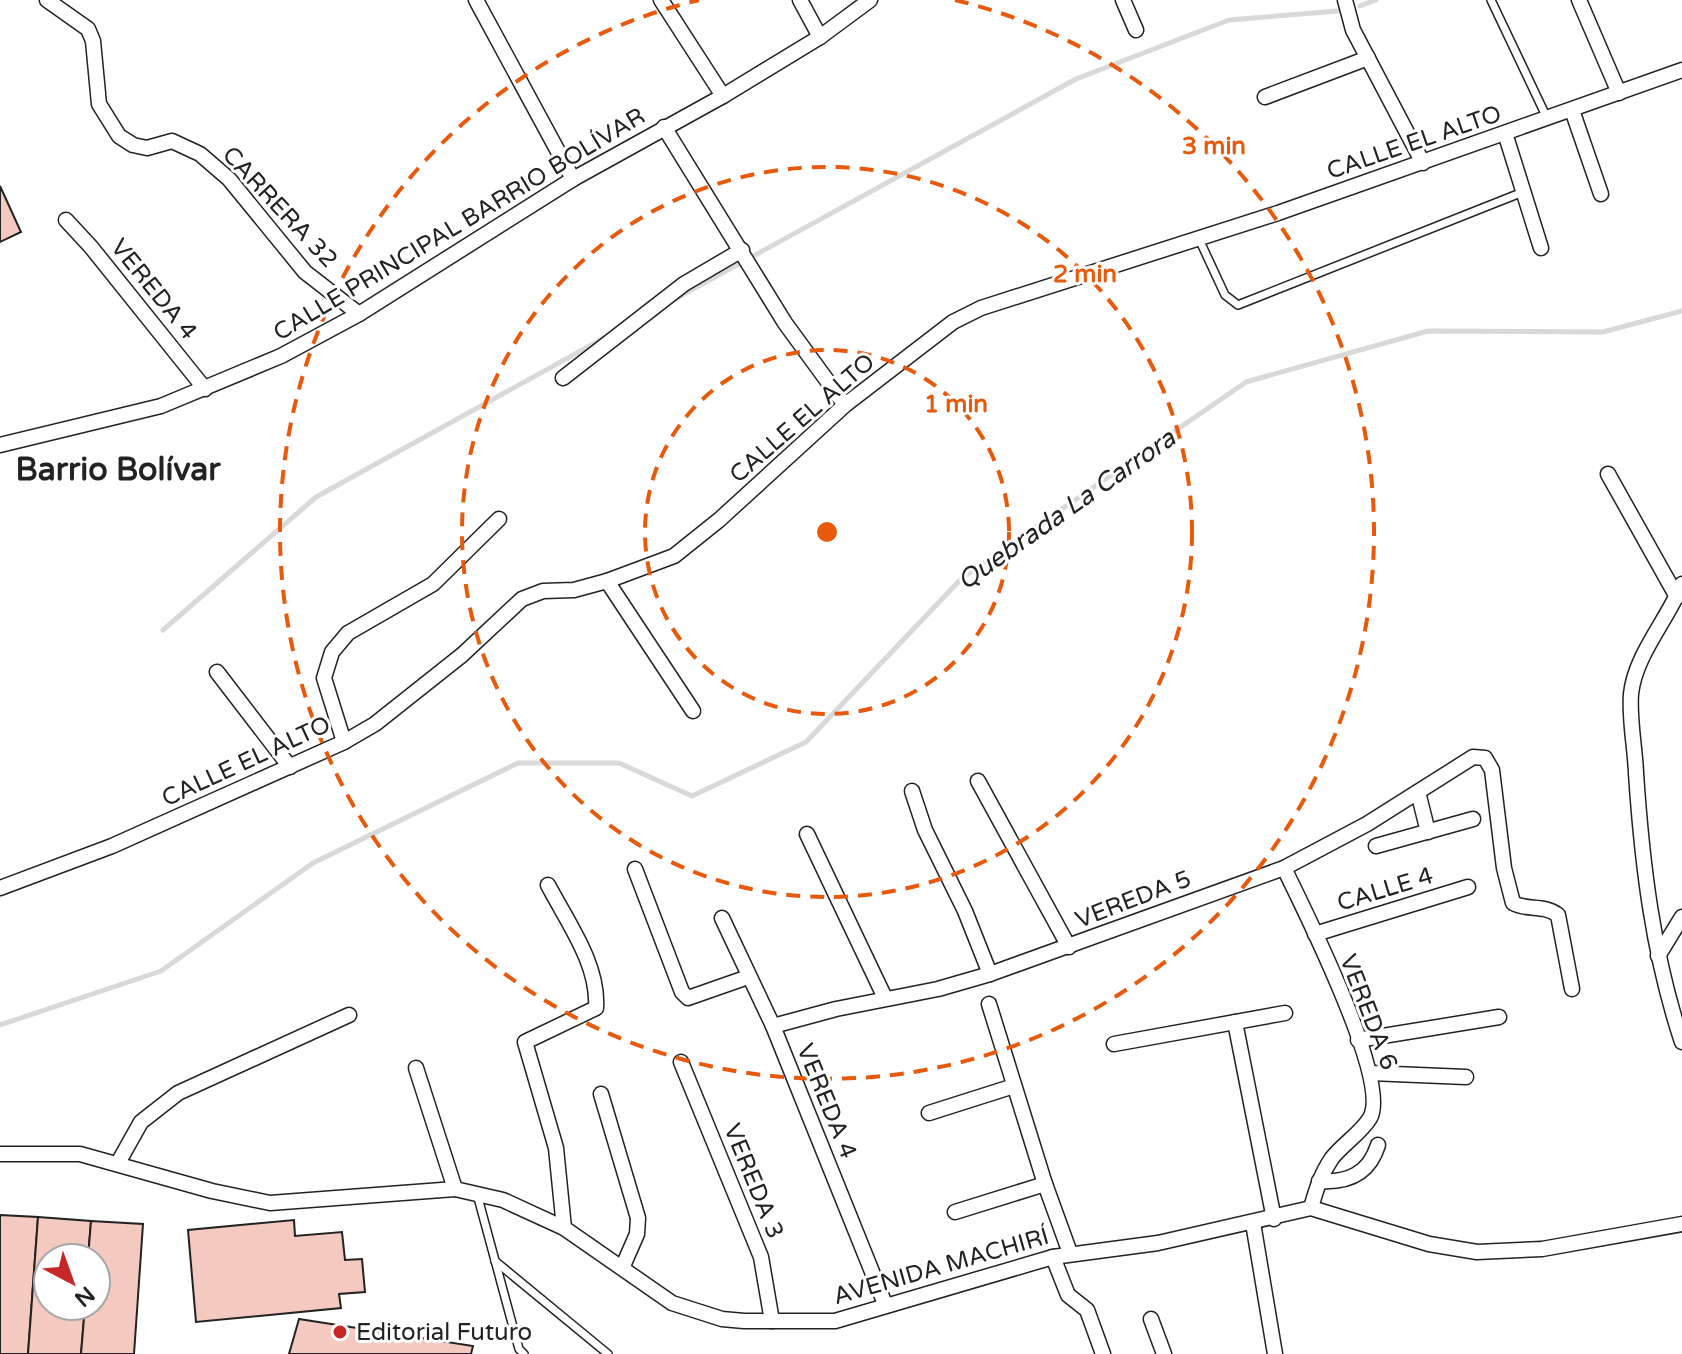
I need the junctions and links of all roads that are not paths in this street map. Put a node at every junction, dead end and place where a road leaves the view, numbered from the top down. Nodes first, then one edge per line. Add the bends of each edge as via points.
1 (47, 0) edge
2 (476, 0) edge
3 (661, 0) edge
4 (800, 0) edge
5 (870, 0) edge
6 (1123, 0) edge
7 (1345, 0) edge
8 (1491, 0) edge
9 (1579, 0) edge
10 (1136, 30) dead end
11 (820, 37) junction
12 (1368, 58) junction
13 (1682, 70) edge
14 (1619, 93) junction
15 (723, 96) junction
16 (1265, 97) dead end
17 (1572, 110) junction
18 (1547, 118) junction
19 (664, 127) junction
20 (1505, 133) junction
21 (1423, 163) junction
22 (573, 179) junction
23 (1523, 192) junction
24 (1601, 194) dead end
25 (66, 220) dead end
26 (1199, 238) junction
27 (1541, 248) dead end
28 (742, 250) junction
29 (359, 314) junction
30 (563, 378) dead end
31 (205, 389) junction
32 (845, 405) junction
33 (0, 445) edge
34 (1608, 474) dead end
35 (499, 519) dead end
36 (607, 581) junction
37 (1679, 590) edge
38 (217, 672) dead end
39 (693, 711) dead end
40 (344, 742) junction
41 (290, 767) junction
42 (978, 781) dead end
43 (912, 791) dead end
44 (1418, 792) junction
45 (1473, 819) dead end
46 (1428, 832) junction
47 (807, 834) dead end
48 (1376, 846) dead end
49 (1284, 868) junction
50 (635, 869) dead end
51 (548, 885) dead end
52 (1468, 887) dead end
53 (0, 888) edge
54 (1682, 917) edge
55 (722, 918) dead end
56 (1315, 934) junction
57 (1069, 947) junction
58 (1658, 956) junction
59 (990, 974) junction
60 (748, 977) junction
61 (1572, 989) dead end
62 (885, 998) junction
63 (989, 1004) dead end
64 (1285, 1013) dead end
65 (349, 1015) dead end
66 (1499, 1017) dead end
67 (1235, 1022) junction
68 (773, 1026) junction
69 (1358, 1040) junction
70 (1682, 1042) edge
71 (1114, 1044) dead end
72 (681, 1062) dead end
73 (416, 1068) dead end
74 (1370, 1073) junction
75 (1466, 1077) dead end
76 (1014, 1086) junction
77 (601, 1094) dead end
78 (929, 1113) dead end
79 (1378, 1145) dead end
80 (0, 1154) edge
81 (118, 1163) junction
82 (1319, 1181) junction
83 (1045, 1184) junction
84 (455, 1189) junction
85 (476, 1192) junction
86 (1311, 1208) junction
87 (955, 1212) dead end
88 (1274, 1219) junction
89 (1253, 1223) junction
90 (1682, 1224) edge
91 (564, 1228) junction
92 (1070, 1253) junction
93 (1053, 1257) junction
94 (493, 1259) junction
95 (623, 1266) junction
96 (885, 1304) junction
97 (1151, 1319) dead end
98 (772, 1321) junction
99 (524, 1354) edge
100 (608, 1354) edge
101 (1103, 1354) edge
102 (1164, 1354) edge
103 (1275, 1354) edge

1 - 29 street, CARRERA 32 via 88,29 99,104 119,136 147,148 172,141 200,154 229,179 305,272
2 - 22 street
3 - 15 street
4 - 11 street
5 - 11 street, CALLE PRINCIPAL BARRIO BOLÍVAR
6 - 10 street
7 - 12 street
8 - 18 lane
9 - 14 street
11 - 15 street, CALLE PRINCIPAL BARRIO BOLÍVAR
12 - 16 street
12 - 21 street
13 - 14 street, CALLE EL ALTO
14 - 17 street, CALLE EL ALTO
15 - 19 street, CALLE PRINCIPAL BARRIO BOLÍVAR
17 - 18 street, CALLE EL ALTO
17 - 24 street
18 - 20 street, CALLE EL ALTO
19 - 22 street, CALLE PRINCIPAL BARRIO BOLÍVAR
19 - 28 street
20 - 21 street, CALLE EL ALTO
20 - 23 street
21 - 26 street, CALLE EL ALTO
22 - 29 street, CALLE PRINCIPAL BARRIO BOLÍVAR
23 - 26 lane via 1238,305 1225,295
23 - 27 street
25 - 31 street, VEREDA 4
26 - 32 street, CALLE EL ALTO via 981,308 953,322
28 - 30 street via 684,284
28 - 32 street via 785,323
29 - 31 street, CALLE PRINCIPAL BARRIO BOLÍVAR
31 - 33 street, CALLE PRINCIPAL BARRIO BOLÍVAR via 146,410
32 - 36 street, CALLE EL ALTO via 674,556
34 - 37 street
35 - 40 street via 433,584 348,633 332,652 324,678
36 - 39 street
36 - 40 street, CALLE EL ALTO via 522,599 462,655
37 - 58 street via 1631,693 1640,822
38 - 41 street
40 - 41 street, CALLE EL ALTO
41 - 53 street, CALLE EL ALTO via 112,846
42 - 57 street
43 - 59 street
44 - 46 street
44 - 49 street, VEREDA 5
44 - 61 street, VEREDA 5 via 1473,757 1485,758 1492,770 1513,903 1548,908 1558,915
45 - 46 street
46 - 48 street
47 - 62 street
49 - 56 street, VEREDA 6
49 - 57 street, VEREDA 5
50 - 60 street via 688,998
51 - 91 street via 590,966 597,994 596,1008 525,1042 556,1148
52 - 56 street, CALLE 4
54 - 58 street
55 - 60 street, VEREDA 4
56 - 69 street, VEREDA 6
57 - 59 street, VEREDA 5
58 - 70 street
59 - 62 street, VEREDA 5
60 - 68 street, VEREDA 4
62 - 68 street, VEREDA 5
63 - 76 street
64 - 67 street
65 - 81 street via 178,1093 141,1122
66 - 69 street
67 - 71 street
67 - 88 street
68 - 96 street, VEREDA 4
69 - 74 street, VEREDA 6
72 - 98 street, VEREDA 3 via 761,1257
73 - 84 street
74 - 75 street
74 - 82 street, VEREDA 6 via 1375,1100 1370,1118
76 - 78 street
76 - 83 street
77 - 95 street via 638,1218
79 - 82 street via 1361,1174
80 - 81 street, AVENIDA MACHIRÍ via 80,1154
81 - 84 street, AVENIDA MACHIRÍ via 270,1203
82 - 86 street, VEREDA 6
83 - 87 street
83 - 92 street
84 - 85 street, AVENIDA MACHIRÍ
85 - 91 street, AVENIDA MACHIRÍ
85 - 94 lane
86 - 88 street, AVENIDA MACHIRÍ
86 - 90 street via 1429,1244 1477,1252 1542,1249
88 - 89 street, AVENIDA MACHIRÍ
89 - 92 street, AVENIDA MACHIRÍ via 1107,1251
89 - 103 street
91 - 95 street, AVENIDA MACHIRÍ
92 - 93 street, AVENIDA MACHIRÍ
93 - 96 street, AVENIDA MACHIRÍ
93 - 101 street via 1068,1295 1087,1310
94 - 99 lane
94 - 100 lane
95 - 98 street, AVENIDA MACHIRÍ via 672,1303 722,1319
96 - 98 street, AVENIDA MACHIRÍ via 835,1321
97 - 102 street

